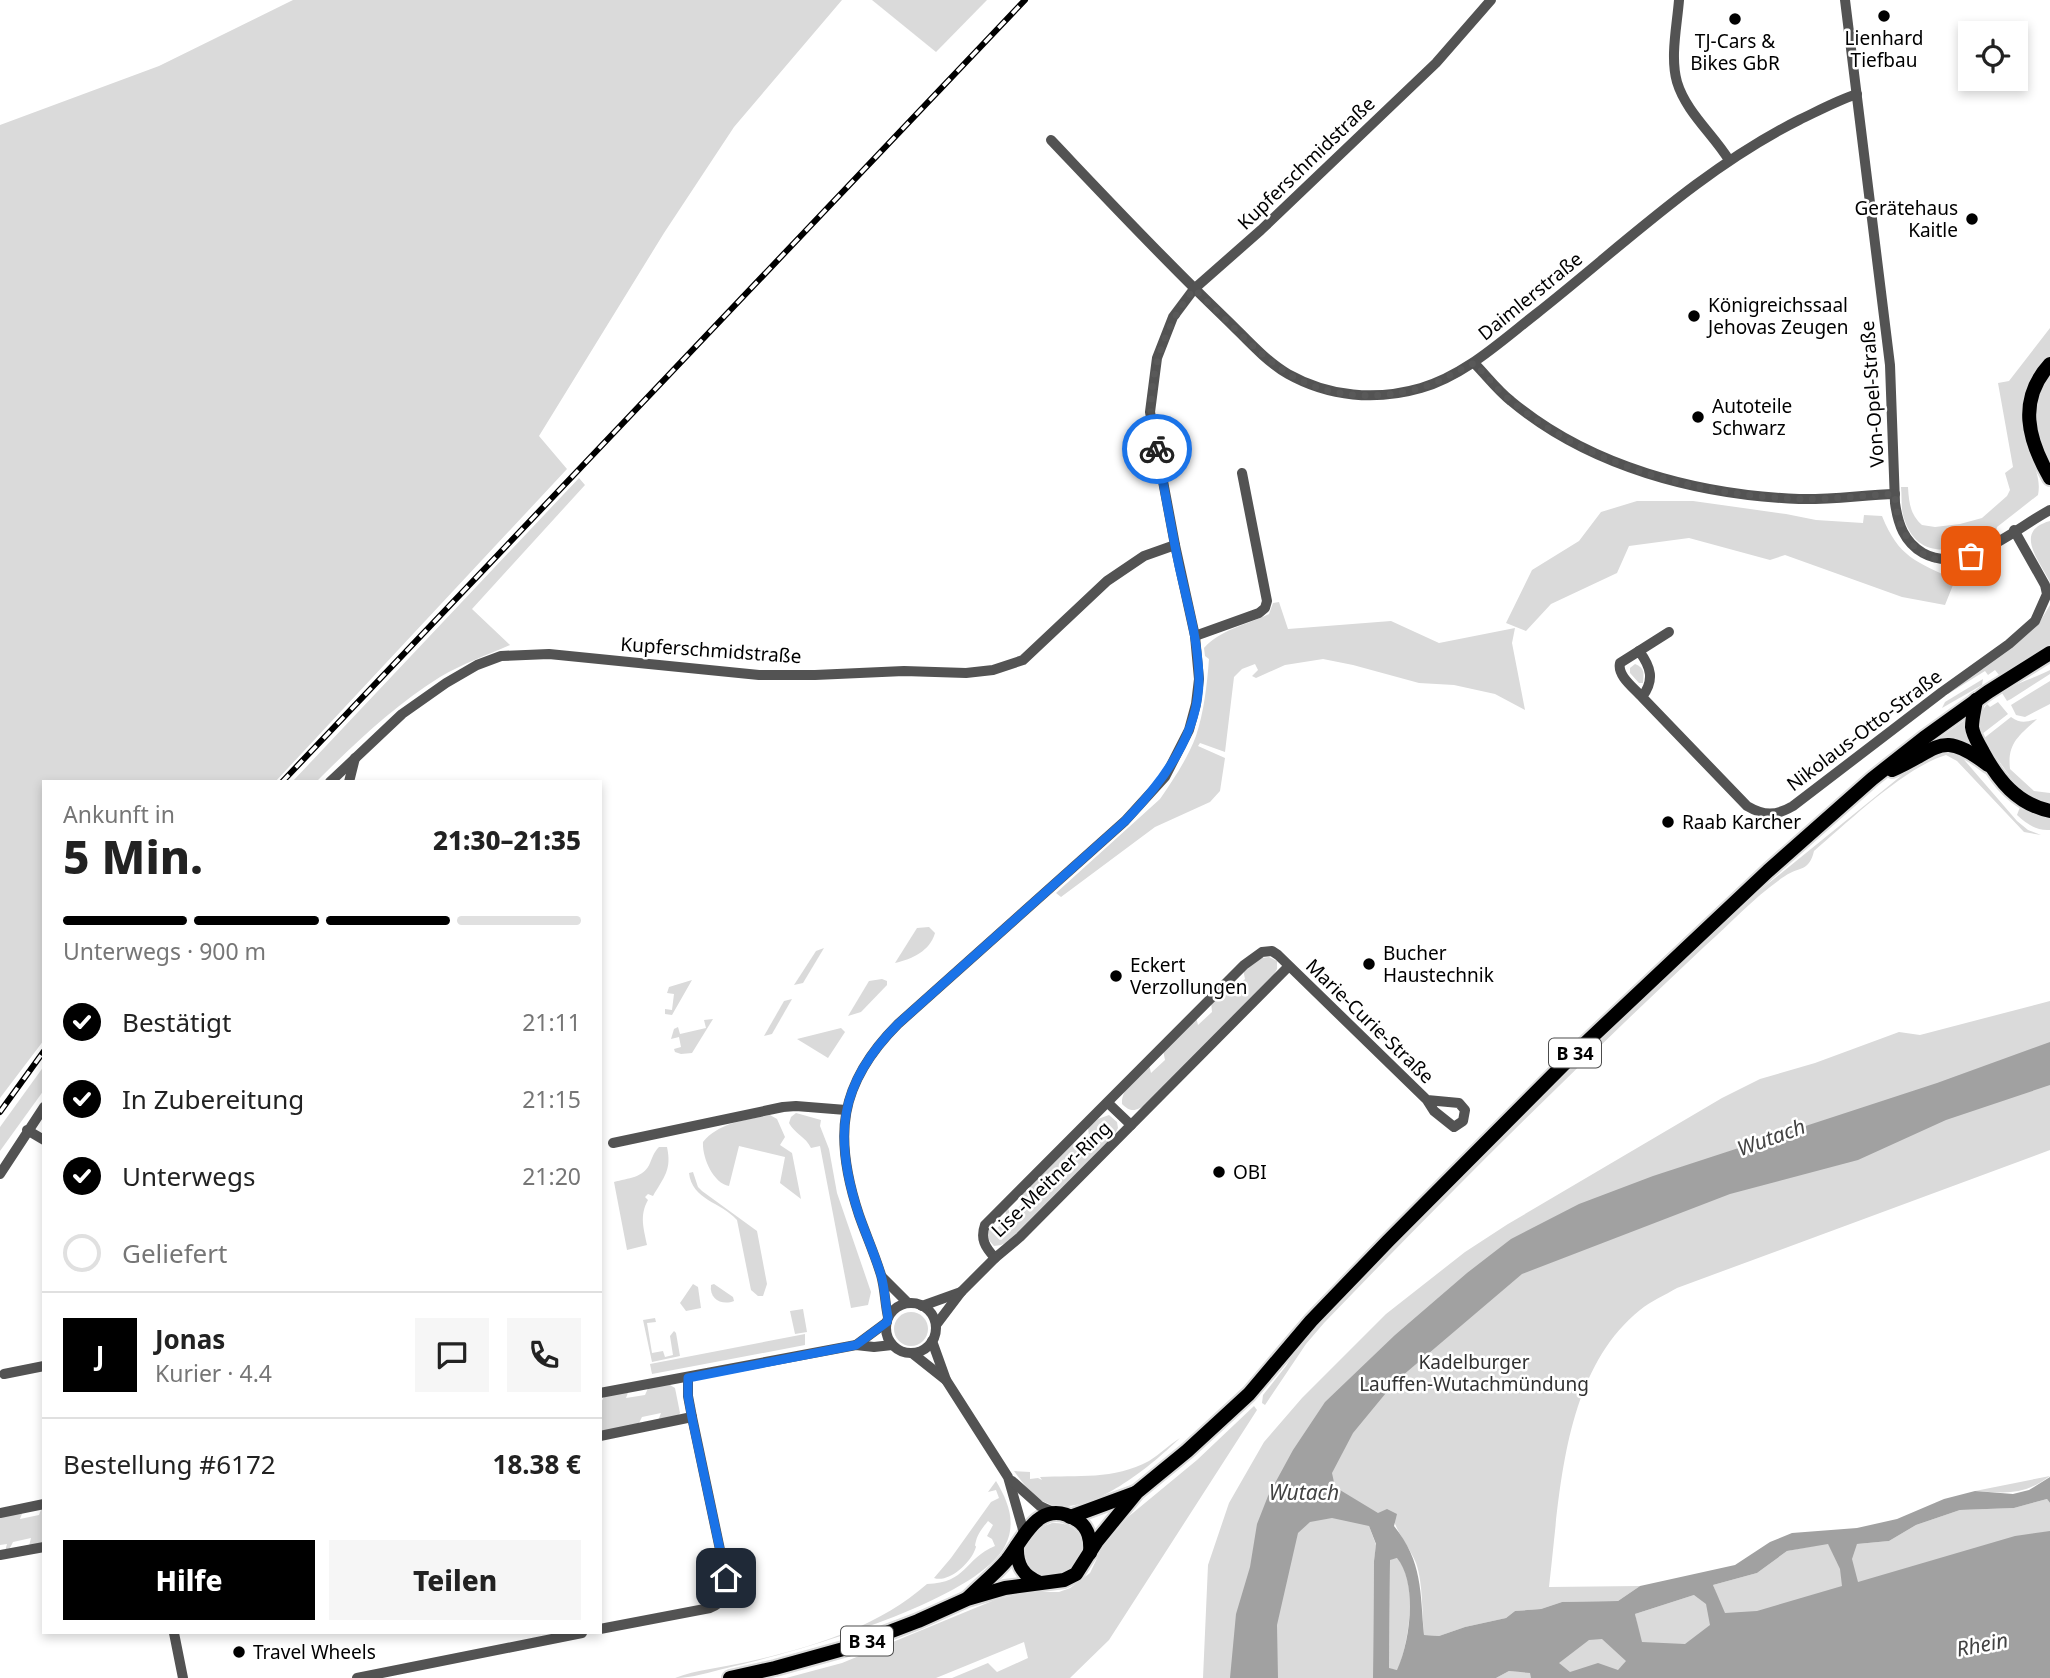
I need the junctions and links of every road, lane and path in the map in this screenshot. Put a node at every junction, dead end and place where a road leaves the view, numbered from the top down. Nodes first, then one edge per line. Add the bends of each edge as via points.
1 (1492, 0) edge
2 (1679, 0) edge
3 (1844, 0) edge
4 (1857, 94) junction
5 (1051, 140) dead end
6 (1729, 160) junction
7 (1194, 289) junction
8 (1474, 363) junction
9 (2050, 364) edge
10 (1242, 473) dead end
11 (2050, 478) edge
12 (1895, 494) junction
13 (2050, 510) edge
14 (2014, 530) junction
15 (1175, 545) junction
16 (1669, 632) dead end
17 (1195, 636) junction
18 (1639, 651) junction
19 (2050, 653) edge
20 (1982, 696) junction
21 (1643, 698) junction
22 (355, 758) junction
23 (1992, 768) junction
24 (1872, 779) junction
25 (332, 780) edge
26 (350, 780) edge
27 (2050, 811) edge
28 (1289, 966) junction
29 (1427, 1100) dead end
30 (1108, 1103) junction
31 (42, 1110) edge
32 (846, 1110) junction
33 (1131, 1125) junction
34 (27, 1130) junction
35 (42, 1139) edge
36 (614, 1143) dead end
37 (0, 1174) edge
38 (995, 1258) junction
39 (882, 1277) junction
40 (961, 1292) junction
41 (908, 1303) junction
42 (922, 1306) junction
43 (887, 1320) junction
44 (936, 1325) junction
45 (932, 1341) junction
46 (856, 1345) junction
47 (892, 1345) junction
48 (912, 1353) junction
49 (42, 1366) edge
50 (4, 1374) dead end
51 (688, 1378) junction
52 (946, 1380) junction
53 (602, 1393) edge
54 (692, 1418) junction
55 (602, 1436) edge
56 (1008, 1477) junction
57 (1137, 1492) junction
58 (42, 1504) edge
59 (0, 1513) edge
60 (1063, 1516) junction
61 (1024, 1533) junction
62 (1017, 1546) junction
63 (42, 1547) edge
64 (1090, 1553) junction
65 (0, 1555) edge
66 (1040, 1583) junction
67 (967, 1599) junction
68 (602, 1629) edge
69 (174, 1634) edge
70 (577, 1634) edge
71 (183, 1678) edge
72 (358, 1678) edge
73 (730, 1678) edge

1 - 7 street, Kupferschmidstraße via 1436,64
2 - 6 street via 1677,82
3 - 4 street, Von-Opel-Straße
4 - 6 street, Daimlerstraße via 1784,127
4 - 12 street, Von-Opel-Straße via 1890,365
5 - 7 street, Daimlerstraße
6 - 8 street, Daimlerstraße
7 - 8 street, Daimlerstraße via 1287,373 1320,388 1379,397 1422,388
7 - 15 street, Kupferschmidstraße via 1173,317 1157,358 1150,412
8 - 12 street via 1510,401 1565,438 1661,478 1726,493 1801,499
9 - 11 main road via 2032,392 2028,414 2035,450
10 - 17 street via 1265,608
12 - 14 street, Von-Opel-Straße via 1903,533 1919,551 1933,558 1964,559
13 - 14 street, Von-Opel-Straße
14 - 21 street, Nikolaus-Otto-Straße via 2045,585 2047,594 2035,621 1781,813 1768,815 1747,806
15 - 17 street, Kupferschmidstraße
15 - 22 street, Kupferschmidstraße via 1144,556 1107,581 1023,660 993,670 760,675 549,654 501,656 446,682 402,714
16 - 18 street, Nikolaus-Otto-Straße
17 - 32 street, Kupferschmidstraße via 1196,704 1189,730 1165,777 1125,821 880,1042 865,1063
18 - 21 street via 1651,671
18 - 21 street, Nikolaus-Otto-Straße via 1618,668
19 - 20 main road, B 34
20 - 23 main road via 1973,733
20 - 24 main road, B 34
22 - 25 street, Kupferschmidstraße
22 - 26 street
23 - 24 main road via 1968,749 1948,743
23 - 27 main road via 2021,799
24 - 57 main road, B 34 via 1576,1052 1346,1284 1250,1394
28 - 29 street, Marie-Curie-Straße
28 - 30 street, Lise-Meitner-Ring via 1272,951 1262,952 1244,965
28 - 33 street, Lise-Meitner-Ring
30 - 33 street, Lise-Meitner-Ring
30 - 38 street, Lise-Meitner-Ring via 985,1226 986,1248
31 - 34 street
32 - 36 street via 796,1105
32 - 39 street, Kupferschmidstraße via 843,1137 849,1182
33 - 38 street, Lise-Meitner-Ring
34 - 35 street
34 - 37 street
38 - 40 street, Lise-Meitner-Ring
39 - 41 street
39 - 43 street, Kupferschmidstraße
40 - 42 street, Lise-Meitner-Ring
40 - 44 street, Lise-Meitner-Ring
41 - 42 street
41 - 43 street
42 - 44 street
43 - 46 street
43 - 47 street
44 - 45 street
45 - 48 street
45 - 52 street
46 - 47 street
46 - 51 street
47 - 48 street
48 - 52 street
49 - 50 street
51 - 53 street
51 - 54 street
52 - 56 street
54 - 55 street
54 - 68 street via 726,1578 725,1598 710,1608
56 - 60 street via 1032,1500
56 - 61 street
57 - 60 main road, B 34
57 - 64 main road, B 34
58 - 59 street
60 - 61 main road, B 34 via 1042,1518
60 - 64 main road via 1084,1525
61 - 62 main road, B 34
62 - 66 main road via 1021,1570
62 - 67 main road, B 34
63 - 65 street
64 - 66 main road, B 34 via 1071,1577
66 - 67 main road, B 34
67 - 73 main road, B 34 via 858,1644
69 - 71 street
70 - 72 street

